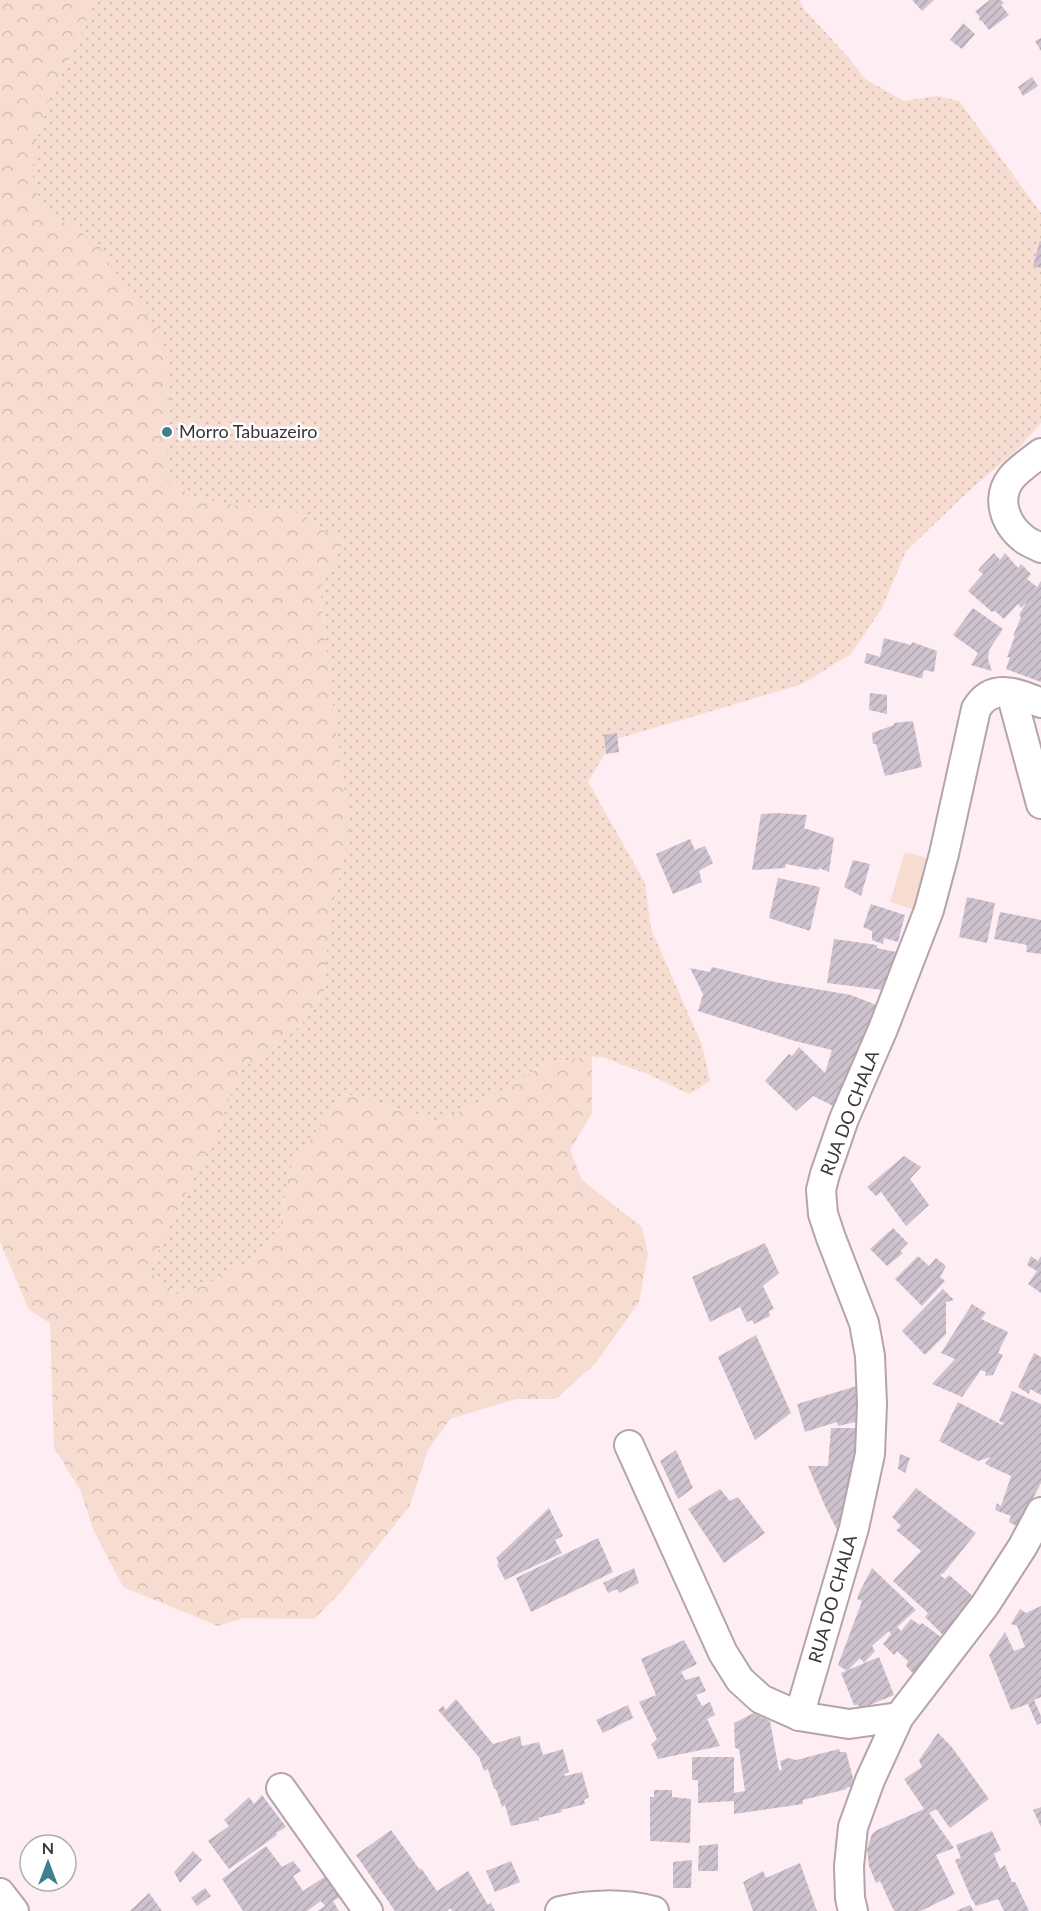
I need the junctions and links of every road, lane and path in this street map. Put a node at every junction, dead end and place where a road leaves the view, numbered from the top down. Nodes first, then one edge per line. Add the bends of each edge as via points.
1 (1041, 453) edge
2 (1033, 544) edge
3 (1001, 694) junction
4 (1041, 704) edge
5 (1041, 804) edge
6 (629, 1445) dead end
7 (1041, 1512) edge
8 (799, 1716) junction
9 (899, 1717) junction
10 (281, 1788) dead end
11 (0, 1893) edge
12 (14, 1911) edge
13 (368, 1911) edge
14 (560, 1911) edge
15 (654, 1911) edge
16 (853, 1911) edge

1 - 2 street via 1012,477 1003,494 1004,511 1011,526
3 - 4 street via 1021,695
3 - 5 street
3 - 8 street, RUA DO CHALA via 981,699 976,709 929,910 884,1029 844,1119 821,1190 831,1238 864,1323 870,1356 870,1454 854,1528
6 - 8 street via 718,1642 740,1680 761,1699
7 - 9 street via 986,1605
8 - 9 street via 849,1724
9 - 16 street via 853,1827 849,1866
10 - 13 street
11 - 12 street
14 - 15 street via 595,1905

